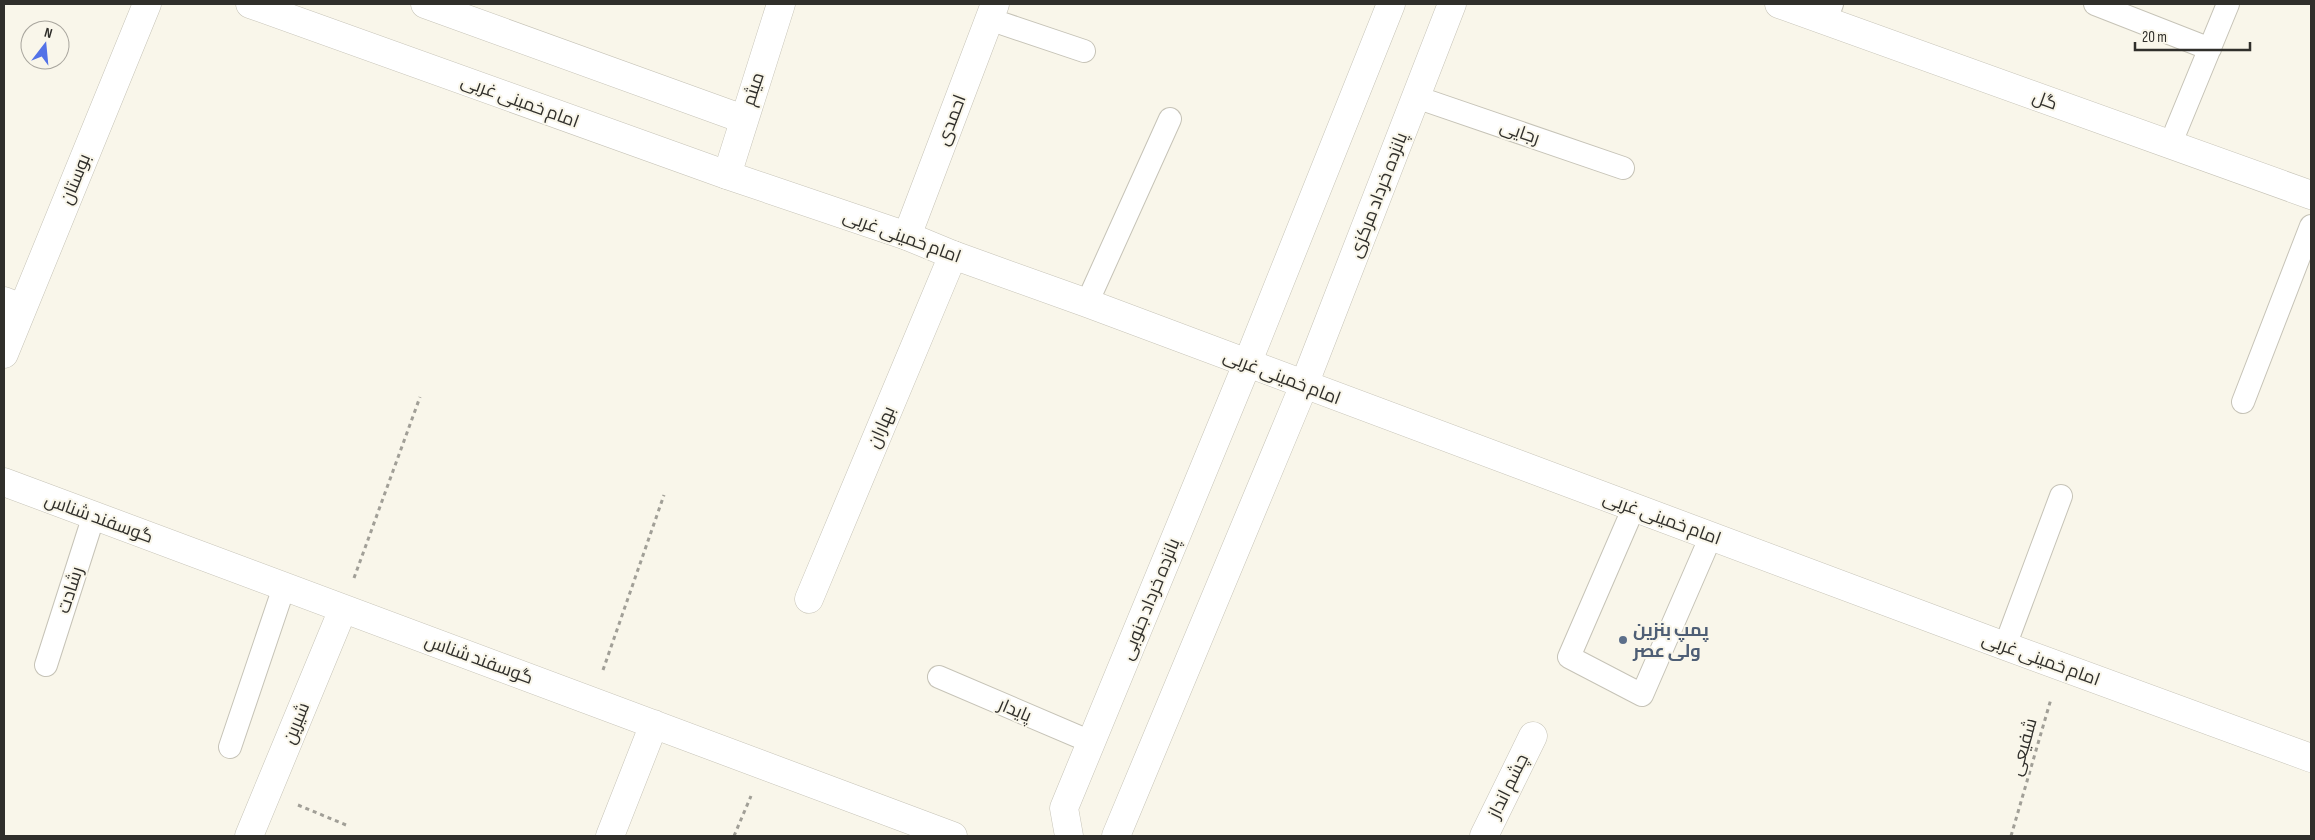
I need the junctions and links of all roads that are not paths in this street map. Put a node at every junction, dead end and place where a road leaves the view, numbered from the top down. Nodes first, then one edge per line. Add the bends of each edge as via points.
1 (147, 4) edge
2 (250, 4) edge
3 (781, 4) edge
4 (1391, 4) edge
5 (1452, 4) edge
6 (1779, 4) edge
7 (2095, 4) edge
8 (2228, 4) edge
9 (439, 6) edge
10 (992, 11) edge
11 (1829, 12) edge
12 (2210, 49) junction
13 (1084, 51) dead end
14 (1416, 97) junction
15 (743, 119) junction
16 (1170, 119) dead end
17 (2170, 145) junction
18 (1623, 168) dead end
19 (727, 175) junction
20 (2311, 195) edge
21 (2311, 226) edge
22 (907, 236) junction
23 (953, 255) junction
24 (1086, 303) junction
25 (13, 305) edge
26 (4, 354) edge
27 (1247, 364) junction
28 (1304, 386) junction
29 (2243, 402) dead end
30 (4, 482) edge
31 (2061, 496) dead end
32 (1634, 507) junction
33 (94, 516) junction
34 (1711, 536) junction
35 (284, 587) junction
36 (809, 599) dead end
37 (343, 609) junction
38 (2005, 646) junction
39 (46, 666) dead end
40 (939, 677) dead end
41 (654, 724) junction
42 (1533, 736) dead end
43 (1091, 742) junction
44 (230, 747) dead end
45 (2311, 758) edge
46 (249, 836) edge
47 (610, 836) edge
48 (953, 836) edge
49 (1070, 836) edge
50 (1116, 836) edge
51 (1484, 836) edge

1 - 25 street, بوستان
2 - 19 street, امام خمینی غربی
3 - 15 street, میثم
4 - 27 street
5 - 14 street, پانزده خرداد مرکزی
6 - 11 street, گل
7 - 12 lane
8 - 12 lane
9 - 15 street
10 - 13 lane
10 - 22 street, احمدی
11 - 17 street, گل
12 - 17 lane
14 - 18 lane, رجایی
14 - 28 street, پانزده خرداد مرکزی
15 - 19 street, میثم
16 - 24 lane
17 - 20 street, گل
19 - 22 street, امام خمینی غربی
21 - 29 lane
22 - 23 street, امام خمینی غربی
23 - 24 street, امام خمینی غربی
23 - 36 street, بهاران
24 - 27 street, امام خمینی غربی
25 - 26 street, بوستان
27 - 28 street, امام خمینی غربی
27 - 43 street, پانزده خرداد جنوبی
28 - 32 street, امام خمینی غربی
28 - 50 street
30 - 33 street, گوسفند شناس
31 - 38 lane
32 - 34 street, امام خمینی غربی
32 - 34 lane via 1569,657 1642,695
33 - 35 street, گوسفند شناس
33 - 39 lane, رشادت
34 - 38 street, امام خمینی غربی
35 - 37 street, گوسفند شناس
35 - 44 lane
37 - 41 street, گوسفند شناس
37 - 46 street, شیرین
38 - 45 street, امام خمینی غربی
40 - 43 lane, پایدار
41 - 47 street
41 - 48 street, گوسفند شناس
42 - 51 street, چشم انداز
43 - 49 street, پانزده خرداد جنوبی via 1064,808

